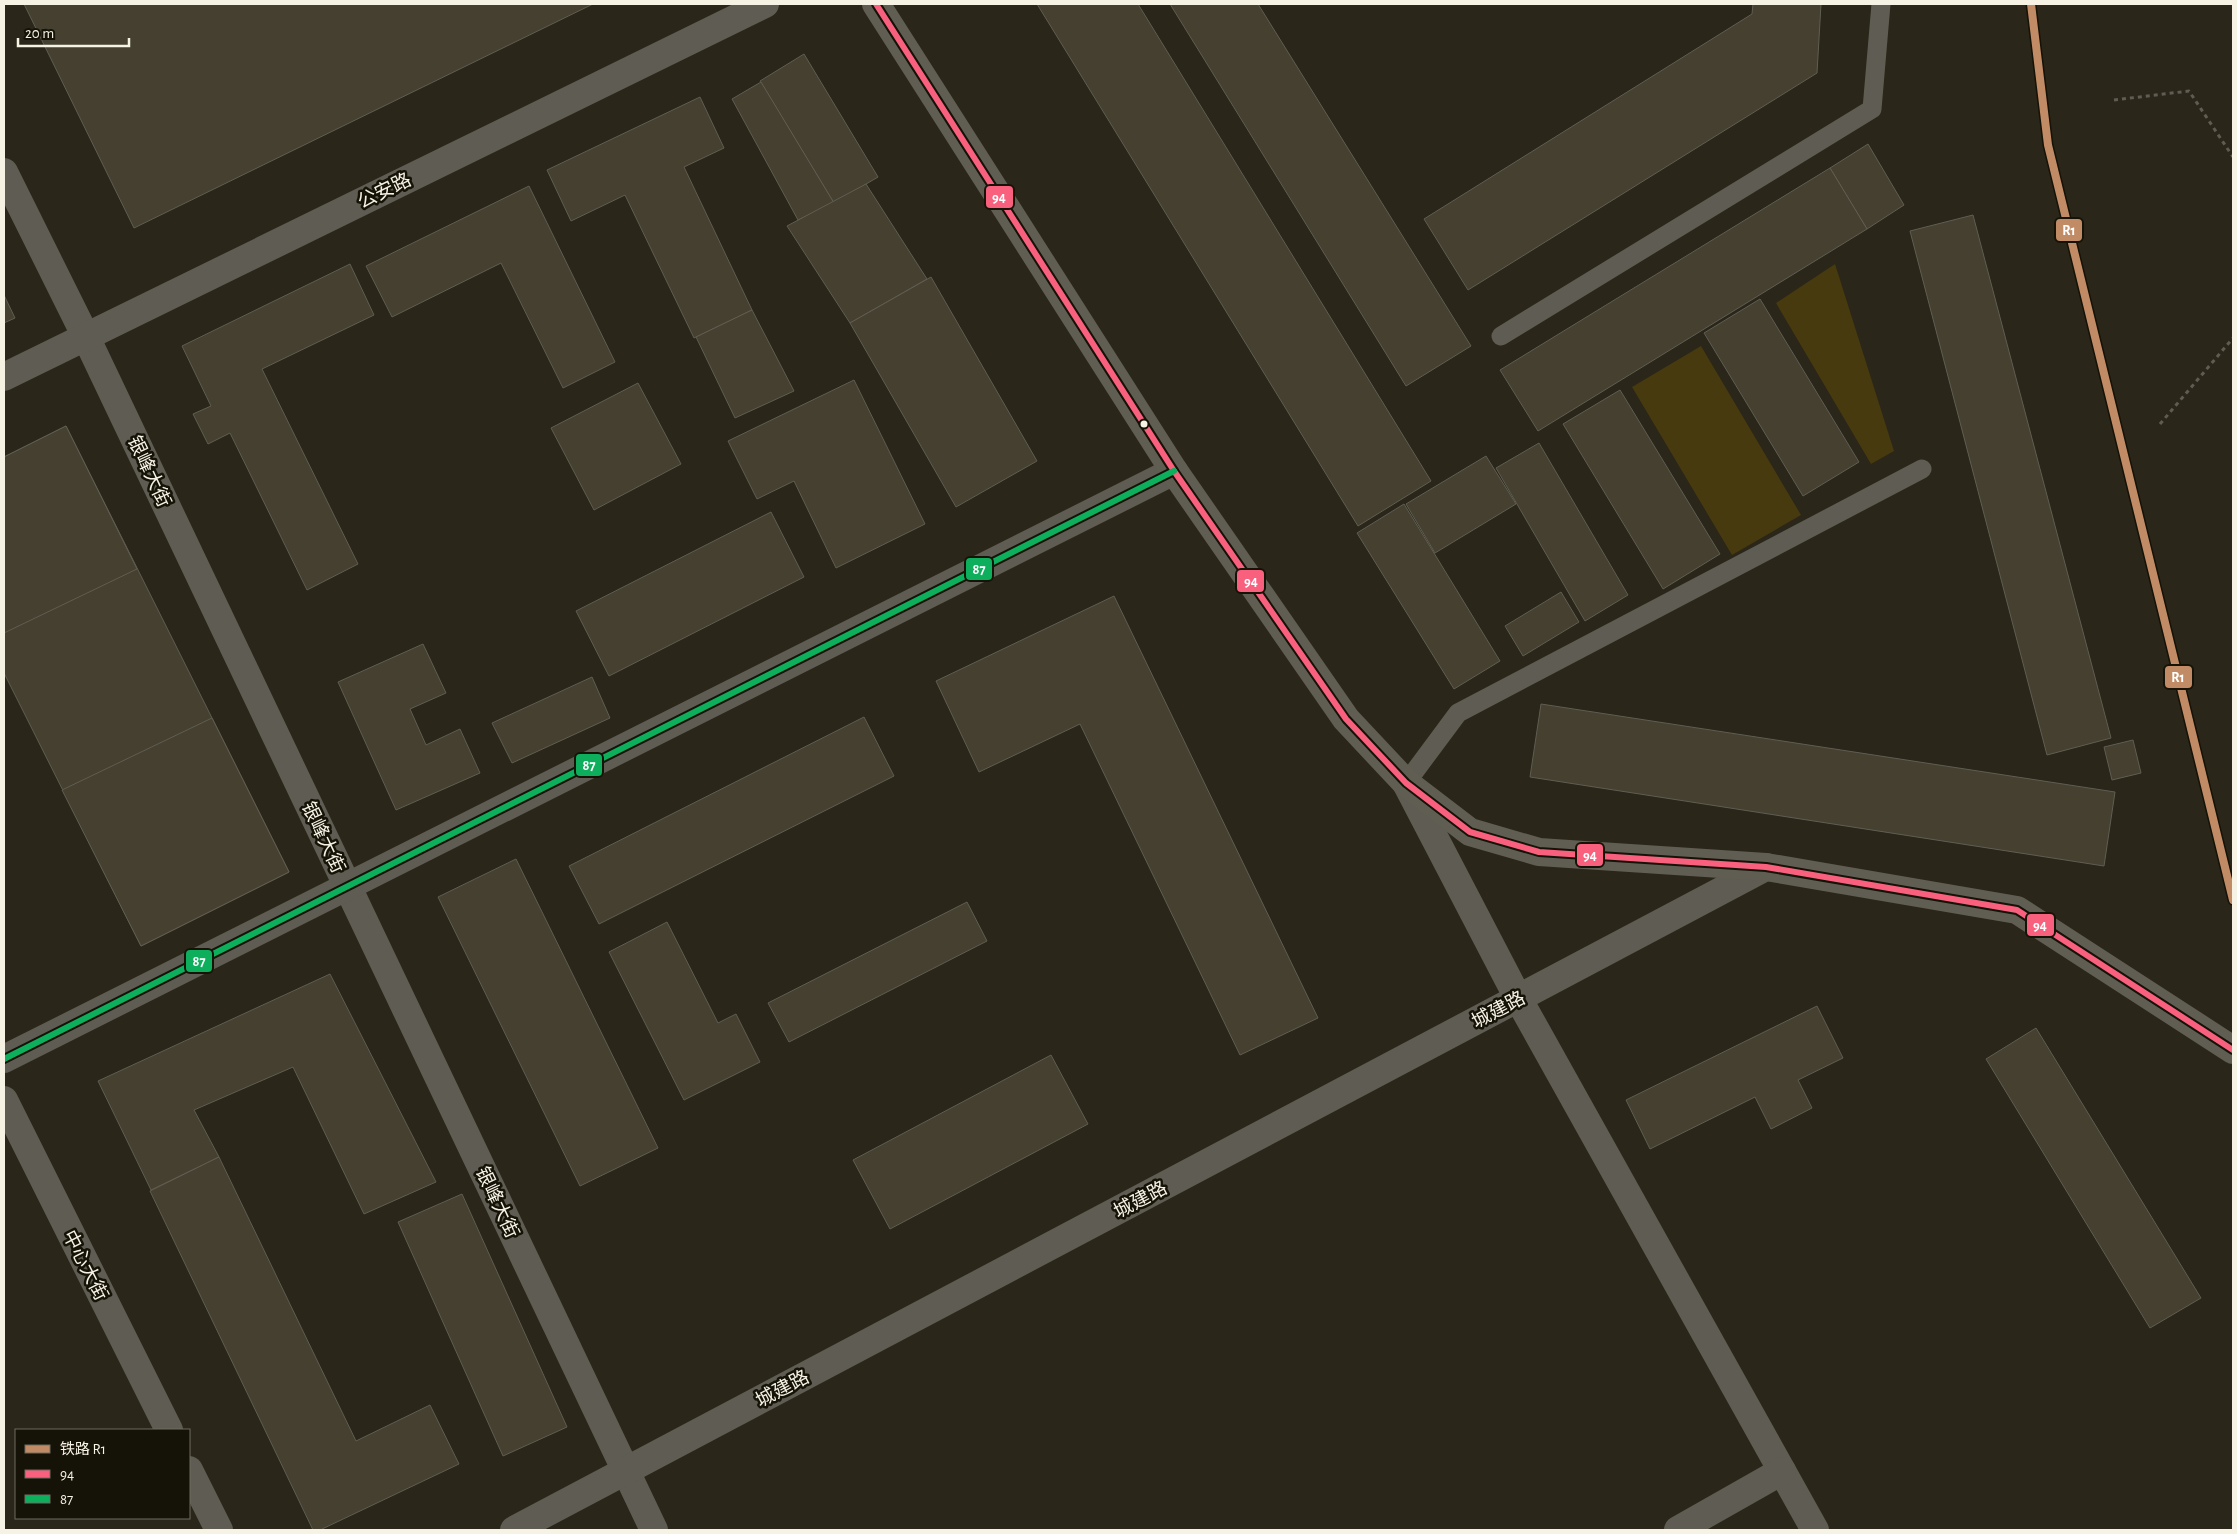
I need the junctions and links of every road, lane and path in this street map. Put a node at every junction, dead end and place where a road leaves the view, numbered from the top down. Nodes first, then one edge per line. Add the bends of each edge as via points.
1 (765, 4) edge
2 (876, 4) edge
3 (1881, 4) edge
4 (2114, 100) dead end
5 (2233, 157) edge
6 (4, 172) edge
7 (1501, 336) dead end
8 (86, 337) junction
9 (2233, 338) edge
10 (4, 377) edge
11 (2160, 424) dead end
12 (1922, 469) dead end
13 (1174, 471) junction
14 (1406, 783) junction
15 (1766, 867) junction
16 (348, 887) junction
17 (1518, 998) junction
18 (2233, 1050) edge
19 (4, 1059) edge
20 (4, 1100) edge
21 (168, 1429) edge
22 (626, 1471) junction
23 (1782, 1471) junction
24 (190, 1472) edge
25 (219, 1530) edge
26 (514, 1530) edge
27 (654, 1530) edge
28 (1678, 1530) edge
29 (1815, 1530) edge

1 - 8 street, 公安路
2 - 13 main road
3 - 7 lane via 1872,109
4 - 5 path via 2189,90
6 - 8 street, 银峰大街
8 - 10 street, 公安路
8 - 16 street, 银峰大街
9 - 11 path
12 - 14 lane via 1458,713
13 - 14 main road via 1346,719
13 - 16 street
14 - 15 main road via 1470,832 1538,852
14 - 17 street
15 - 17 street, 城建路
15 - 18 main road via 2017,910
16 - 19 street
16 - 22 street, 银峰大街
17 - 22 street, 城建路
17 - 23 street
20 - 21 street, 中心大街
22 - 26 street, 城建路
22 - 27 street, 银峰大街
23 - 28 street
23 - 29 street
24 - 25 street

